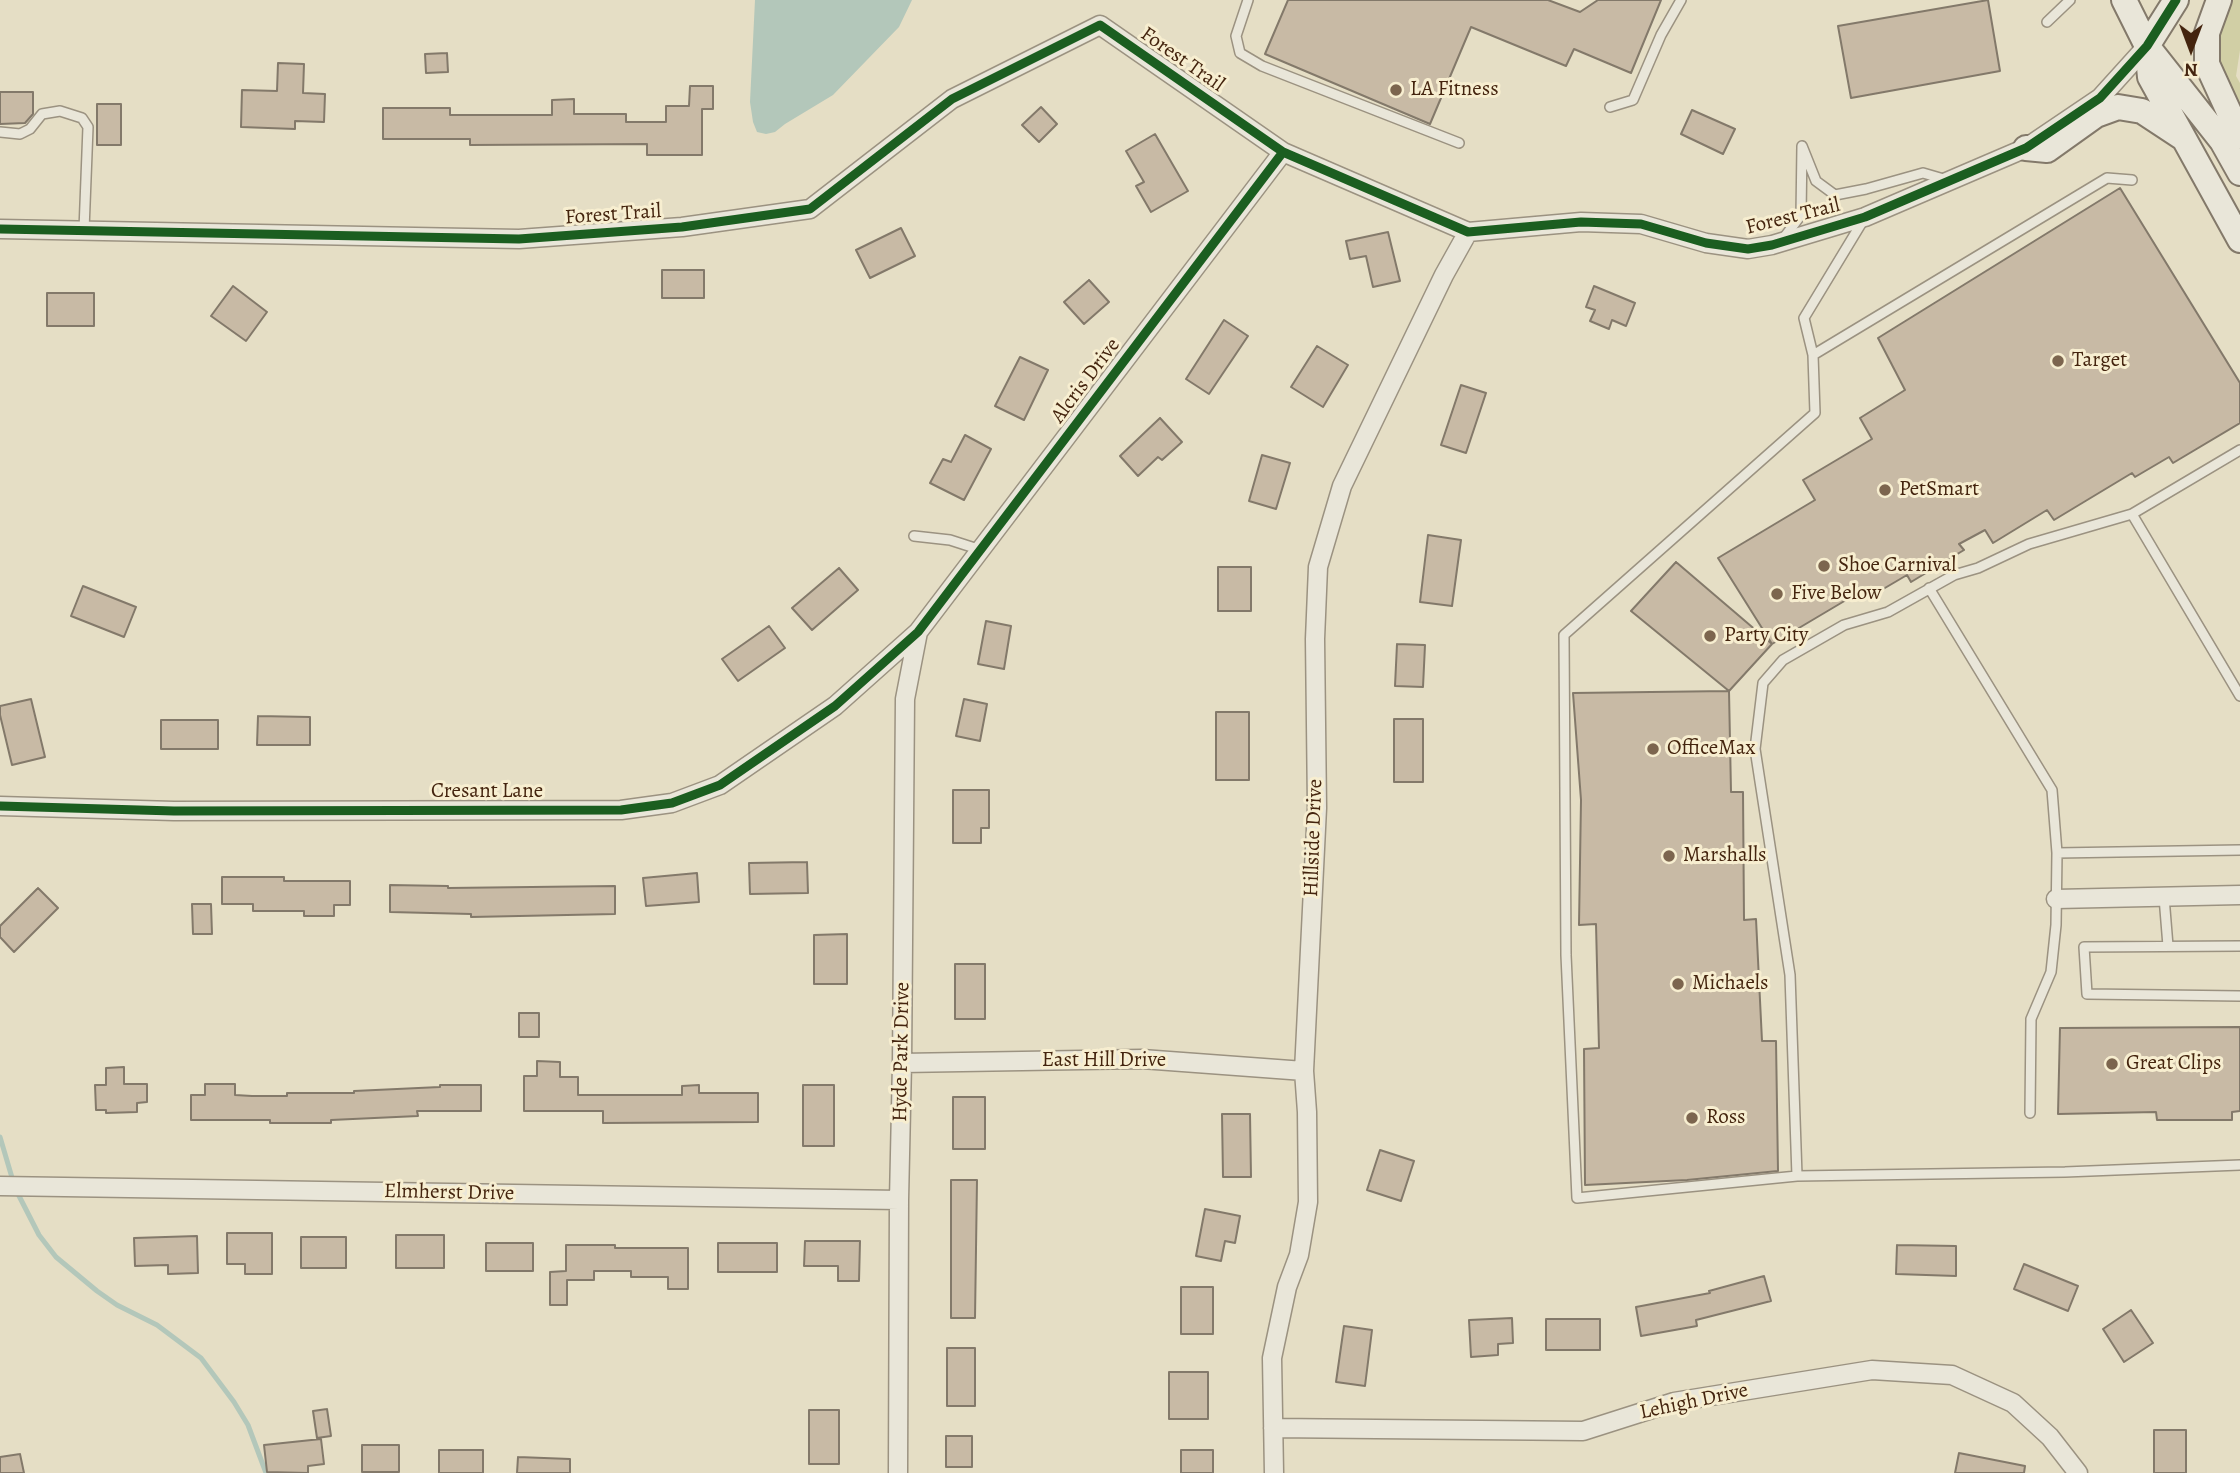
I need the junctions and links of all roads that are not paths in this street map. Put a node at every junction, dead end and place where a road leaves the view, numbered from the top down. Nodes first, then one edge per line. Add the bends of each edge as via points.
1 (1248, 0) edge
2 (1681, 0) edge
3 (2070, 0) edge
4 (2124, 0) edge
5 (2176, 0) edge
6 (2219, 0) edge
7 (2047, 22) dead end
8 (2147, 46) junction
9 (1610, 107) dead end
10 (0, 132) edge
11 (2240, 136) edge
12 (2186, 141) junction
13 (1459, 143) dead end
14 (2026, 148) junction
15 (1283, 152) junction
16 (2240, 173) edge
17 (2132, 180) dead end
18 (1952, 181) junction
19 (1865, 217) junction
20 (0, 229) edge
21 (84, 230) junction
22 (1468, 232) junction
23 (2240, 240) edge
24 (1780, 242) junction
25 (1813, 355) junction
26 (2240, 450) edge
27 (2132, 514) junction
28 (914, 536) dead end
29 (981, 550) junction
30 (1929, 588) junction
31 (918, 632) junction
32 (2240, 696) edge
33 (0, 807) edge
34 (2240, 850) edge
35 (2057, 853) junction
36 (2240, 895) edge
37 (2164, 897) junction
38 (2056, 899) junction
39 (2168, 946) junction
40 (2240, 946) edge
41 (2240, 996) edge
42 (902, 1063) junction
43 (1304, 1071) junction
44 (2030, 1113) dead end
45 (2240, 1165) edge
46 (1797, 1176) junction
47 (0, 1186) edge
48 (899, 1200) junction
49 (1273, 1428) junction
50 (898, 1473) edge
51 (1274, 1473) edge
52 (2078, 1473) edge

1 - 13 lane via 1236,36 1240,53 1262,66
2 - 9 lane via 1633,100
3 - 7 lane
4 - 8 main road
5 - 8 main road
6 - 11 main road via 2207,33 2207,64
8 - 12 main road via 2150,77
8 - 14 street, Forest Trail via 2100,98
8 - 16 main road via 2222,141
10 - 21 lane via 20,134 42,114 60,111 82,118 88,127
12 - 14 main road via 2142,111 2118,107 2096,115 2047,150
12 - 23 main road
14 - 18 street, Forest Trail
15 - 21 street, Forest Trail via 1100,25 952,99 810,209 682,227 519,239
15 - 22 street, Forest Trail
15 - 29 street, Alcris Drive
17 - 25 lane via 2107,178
18 - 19 street, Forest Trail
18 - 24 lane via 1923,173 1835,195 1816,181 1802,146 1801,215
19 - 24 street, Forest Trail
19 - 25 lane via 1804,318
20 - 21 street, Forest Trail
22 - 24 street, Forest Trail via 1581,222 1641,224 1706,243 1748,248
22 - 43 street, Hillside Drive via 1342,486 1318,566 1317,808
25 - 46 lane via 1815,413 1564,635 1566,955 1577,1198
26 - 27 lane
27 - 30 lane via 2029,544
27 - 32 lane
28 - 29 lane
29 - 31 street, Alcris Drive
30 - 35 lane via 2052,790
30 - 46 lane via 1888,612 1844,625 1783,660 1763,683 1755,749 1790,975
31 - 33 street, Cresant Lane via 814,722 720,785 672,803 621,810
31 - 42 street, Hyde Park Drive via 905,699
34 - 35 lane
35 - 38 lane
36 - 37 street
37 - 38 street
37 - 39 lane
38 - 44 lane via 2051,972 2031,1019
39 - 40 lane
39 - 41 lane via 2084,947 2087,994
42 - 43 street, East Hill Drive via 1142,1059
42 - 48 street, Hyde Park Drive
43 - 49 street, Hillside Drive via 1308,1202 1272,1358
45 - 46 lane
47 - 48 street, Elmherst Drive
48 - 50 street, Hyde Park Drive
49 - 51 street, Hillside Drive
49 - 52 street, Lehigh Drive via 1583,1431 1674,1402 1872,1370 1952,1375 2013,1404 2050,1437

